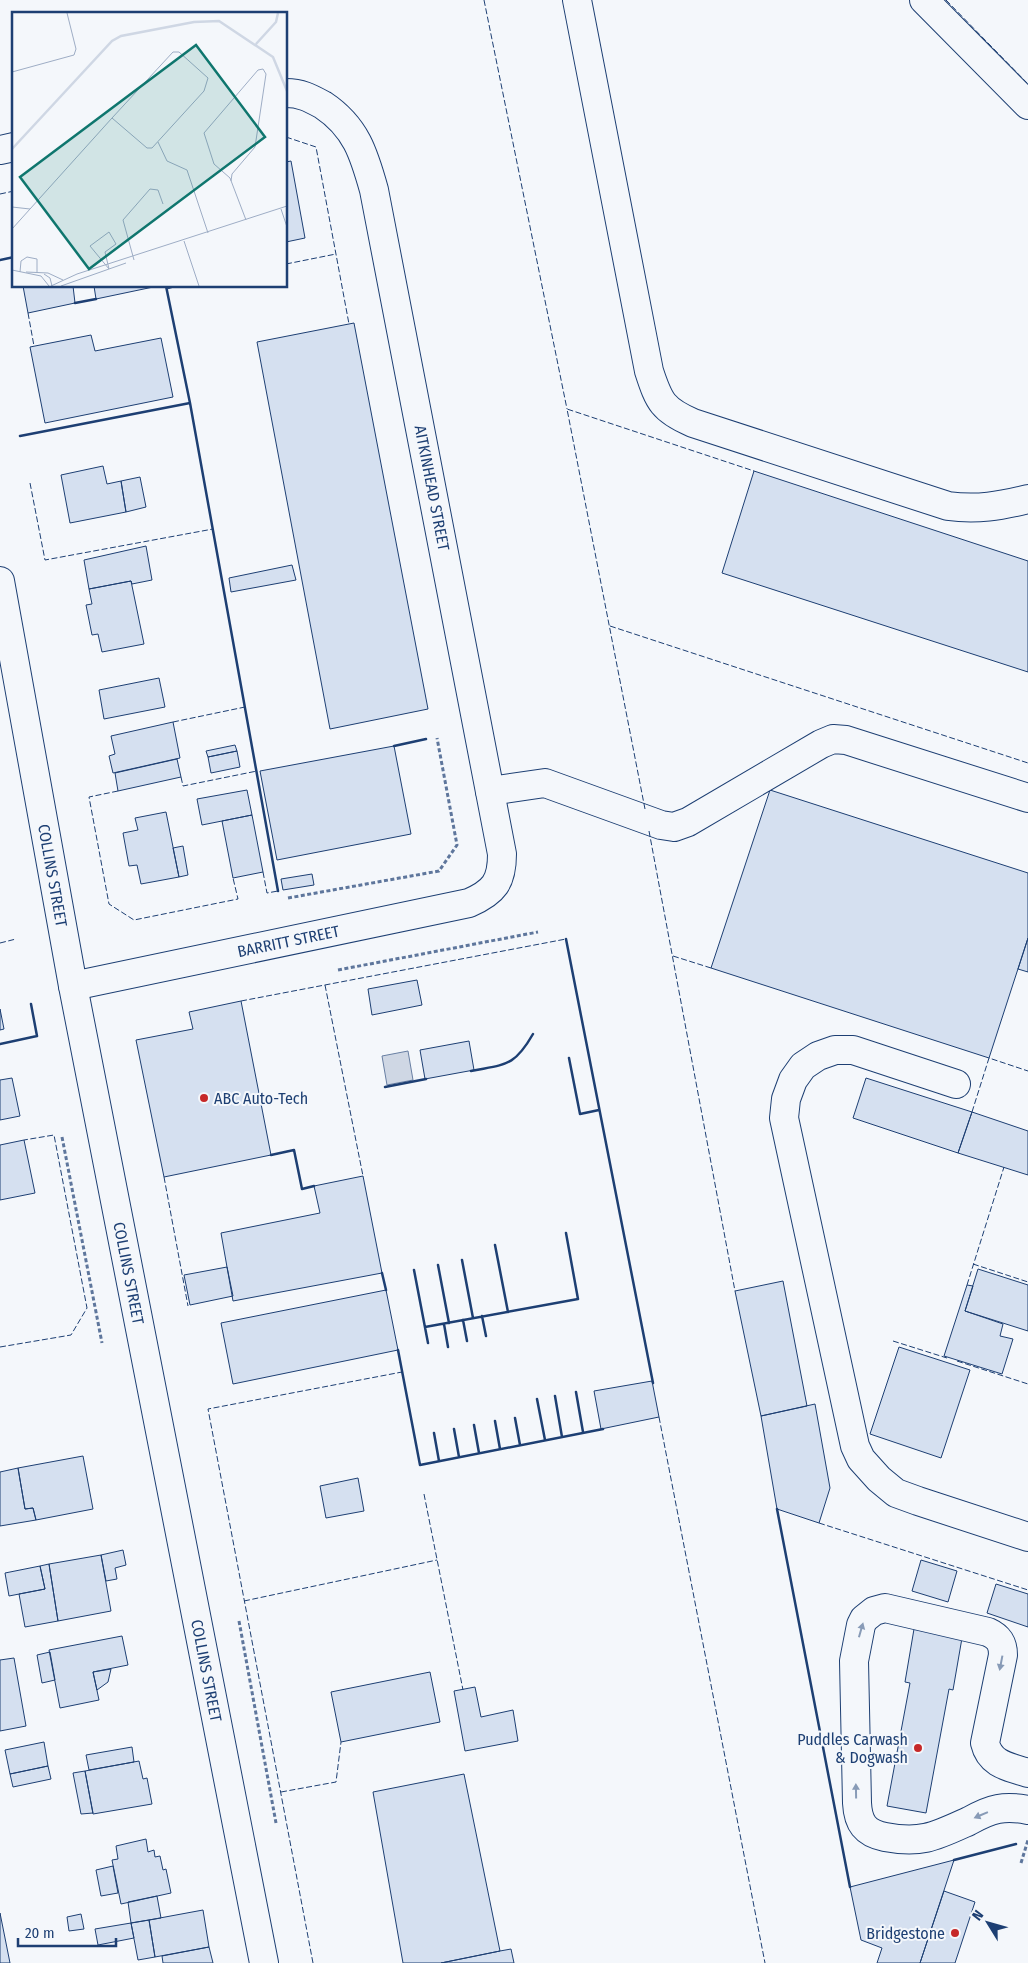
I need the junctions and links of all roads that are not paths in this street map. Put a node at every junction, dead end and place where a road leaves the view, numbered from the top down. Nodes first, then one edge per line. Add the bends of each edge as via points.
1 (577, 0) edge
2 (924, 0) edge
3 (288, 93) edge
4 (1028, 105) edge
5 (1028, 499) edge
6 (0, 581) edge
7 (490, 791) junction
8 (1028, 798) edge
9 (497, 884) joint
10 (73, 986) junction
11 (956, 1084) dead end
12 (1028, 1537) edge
13 (1028, 1773) edge
14 (1028, 1810) edge
15 (264, 1963) edge

1 - 5 street via 649,371 663,404 674,415 693,423 948,506 971,509
2 - 4 street
3 - 7 street, AITKINHEAD STREET via 311,98 334,113 346,124 365,157
6 - 10 street, COLLINS STREET
7 - 8 street via 545,783 662,826 674,827 833,739 846,740
7 - 9 street, AITKINHEAD STREET via 502,854
9 - 10 street, BARRITT STREET via 484,896 469,903
10 - 15 street, COLLINS STREET
11 - 12 street via 853,1050 834,1050 803,1066 793,1080 784,1118 855,1446 861,1459 878,1479 896,1493
14 -> 13 street via 997,1809 923,1840 906,1841 877,1835 860,1823 854,1661 861,1625 868,1615 884,1608 995,1635 1003,1655 985,1744 996,1762

